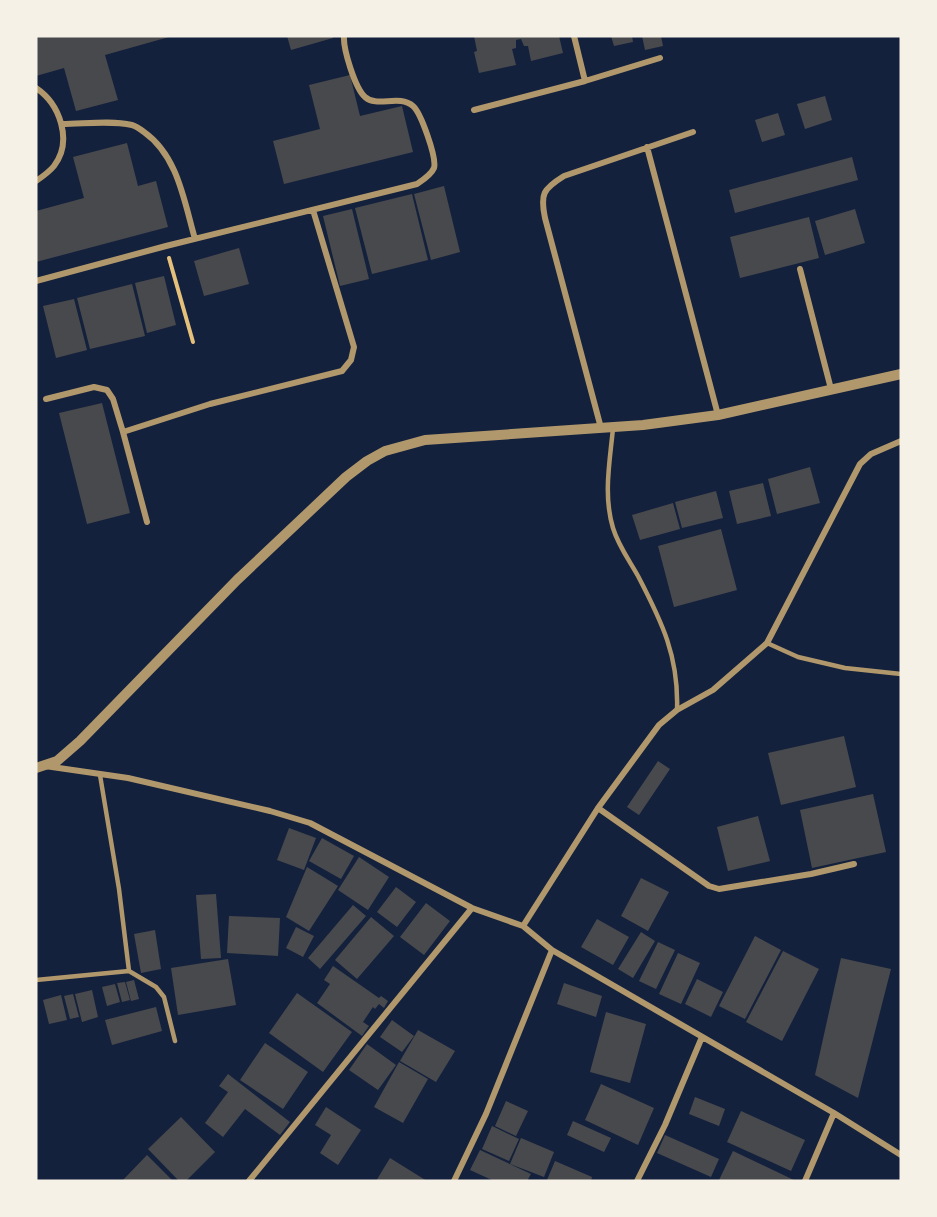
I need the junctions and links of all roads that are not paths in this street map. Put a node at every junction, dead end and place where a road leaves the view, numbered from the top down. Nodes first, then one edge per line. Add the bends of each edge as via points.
1 (344, 36) edge
2 (574, 36) edge
3 (660, 58) dead end
4 (585, 81) junction
5 (36, 88) edge
6 (474, 110) dead end
7 (62, 124) junction
8 (693, 132) dead end
9 (647, 147) junction
10 (36, 181) edge
11 (313, 210) junction
12 (195, 238) junction
13 (800, 269) dead end
14 (36, 281) edge
15 (901, 374) edge
16 (831, 389) junction
17 (46, 399) dead end
18 (718, 415) junction
19 (613, 427) junction
20 (601, 428) junction
21 (123, 432) junction
22 (901, 441) edge
23 (147, 522) dead end
24 (767, 643) junction
25 (901, 674) edge
26 (677, 710) junction
27 (40, 767) edge
28 (100, 775) junction
29 (598, 808) junction
30 (854, 864) dead end
31 (472, 908) junction
32 (523, 926) junction
33 (552, 950) junction
34 (129, 971) junction
35 (36, 980) edge
36 (702, 1037) junction
37 (175, 1041) dead end
38 (834, 1113) junction
39 (901, 1155) edge
40 (249, 1181) edge
41 (454, 1181) edge
42 (638, 1181) edge
43 (805, 1181) edge

1 - 11 street via 362,96 370,101 404,101 413,106 420,116 434,167 417,184
2 - 4 street
3 - 4 street
4 - 6 street
5 - 7 street via 54,104
7 - 10 street via 63,146 54,166
7 - 12 street via 117,123 134,126 151,138 169,159
8 - 9 street
9 - 18 street
9 - 20 street via 564,176 548,186 541,200
11 - 12 street
11 - 21 street via 354,347 351,360 342,371 210,404
12 - 14 street
13 - 16 street
15 - 16 street
16 - 18 street
17 - 21 street via 101,387 113,399
18 - 19 street
19 - 20 street
19 - 26 lane via 608,509 618,543 664,630 678,684
20 - 27 street via 425,440 385,451 367,461 237,580 80,741 57,761
21 - 23 street
22 - 24 street via 860,464
24 - 25 lane via 798,657 845,668
24 - 26 street via 713,690
26 - 29 street via 659,725
27 - 28 street
28 - 31 street via 128,778 310,823
28 - 34 lane
29 - 30 street via 709,886 719,889
29 - 32 street
31 - 32 street
31 - 40 street
32 - 33 street
33 - 36 street
33 - 41 street via 486,1114
34 - 35 lane
34 - 37 lane via 156,987 164,997
36 - 38 street
36 - 42 street
38 - 39 street
38 - 43 street

